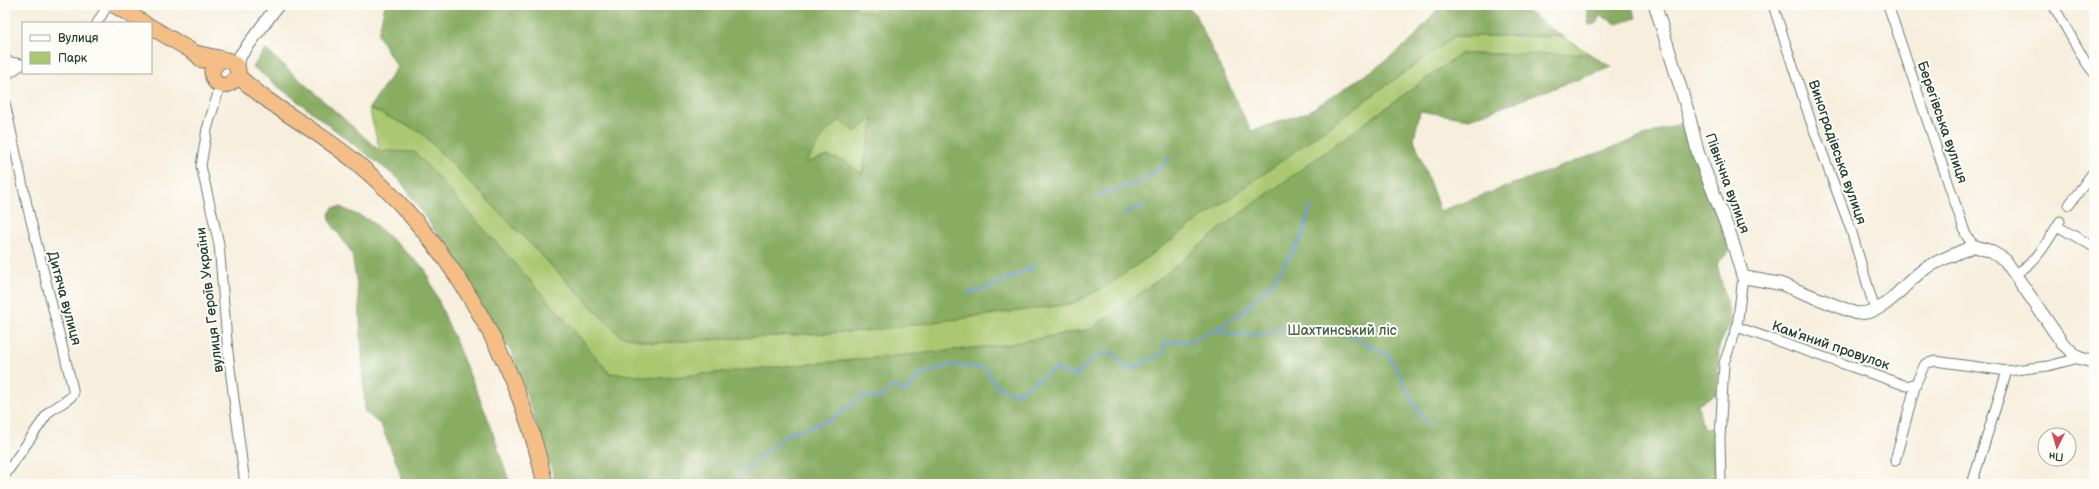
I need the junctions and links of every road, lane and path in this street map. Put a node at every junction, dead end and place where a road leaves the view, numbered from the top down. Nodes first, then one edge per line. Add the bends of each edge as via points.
1 (108, 5) edge
2 (114, 5) edge
3 (278, 5) edge
4 (1655, 5) edge
5 (1773, 5) edge
6 (1888, 5) edge
7 (2053, 5) edge
8 (98, 22) edge
9 (142, 22) edge
10 (152, 28) edge
11 (5, 60) edge
12 (22, 64) edge
13 (227, 73) junction
14 (2094, 73) edge
15 (6, 77) edge
16 (5, 103) edge
17 (2094, 171) edge
18 (2069, 205) dead end
19 (1974, 246) junction
20 (2094, 247) edge
21 (2016, 273) junction
22 (1743, 277) junction
23 (1875, 310) junction
24 (1737, 327) junction
25 (2079, 358) junction
26 (2094, 362) edge
27 (2007, 371) junction
28 (1916, 383) junction
29 (1895, 461) dead end
30 (5, 475) edge
31 (245, 484) edge
32 (545, 484) edge
33 (1721, 484) edge
34 (1972, 484) edge

1 - 8 street
2 - 9 highway
3 - 13 street
4 - 22 street, Північна вулиця via 1698,153 1731,237
5 - 23 street, Виноградівська вулиця via 1851,230
6 - 19 street, Берегівська вулиця via 1966,235
7 - 14 street
10 - 13 highway
11 - 12 street
12 - 15 street
13 - 31 street, вулиця Героїв України via 206,135 201,166 219,244 228,353
13 - 32 highway via 323,136 357,163 401,206 432,243 454,273 501,356 530,429
16 - 30 street, Дитяча вулиця via 27,205 73,389 73,395 64,404 48,413
17 - 18 street
19 - 21 street via 1990,251 2005,260
19 - 23 street via 1924,269 1888,302
20 - 21 street via 2059,223 2037,256 2023,270
21 - 25 street via 2063,344
22 - 23 street via 1781,284 1855,314
22 - 24 street, Північна вулиця
24 - 28 street, Камʼяний провулок via 1907,386
24 - 33 street, Північна вулиця via 1724,363 1720,439
25 - 26 street
25 - 27 street via 2048,366
27 - 28 street via 1936,360 1925,364
27 - 34 street
28 - 29 street

